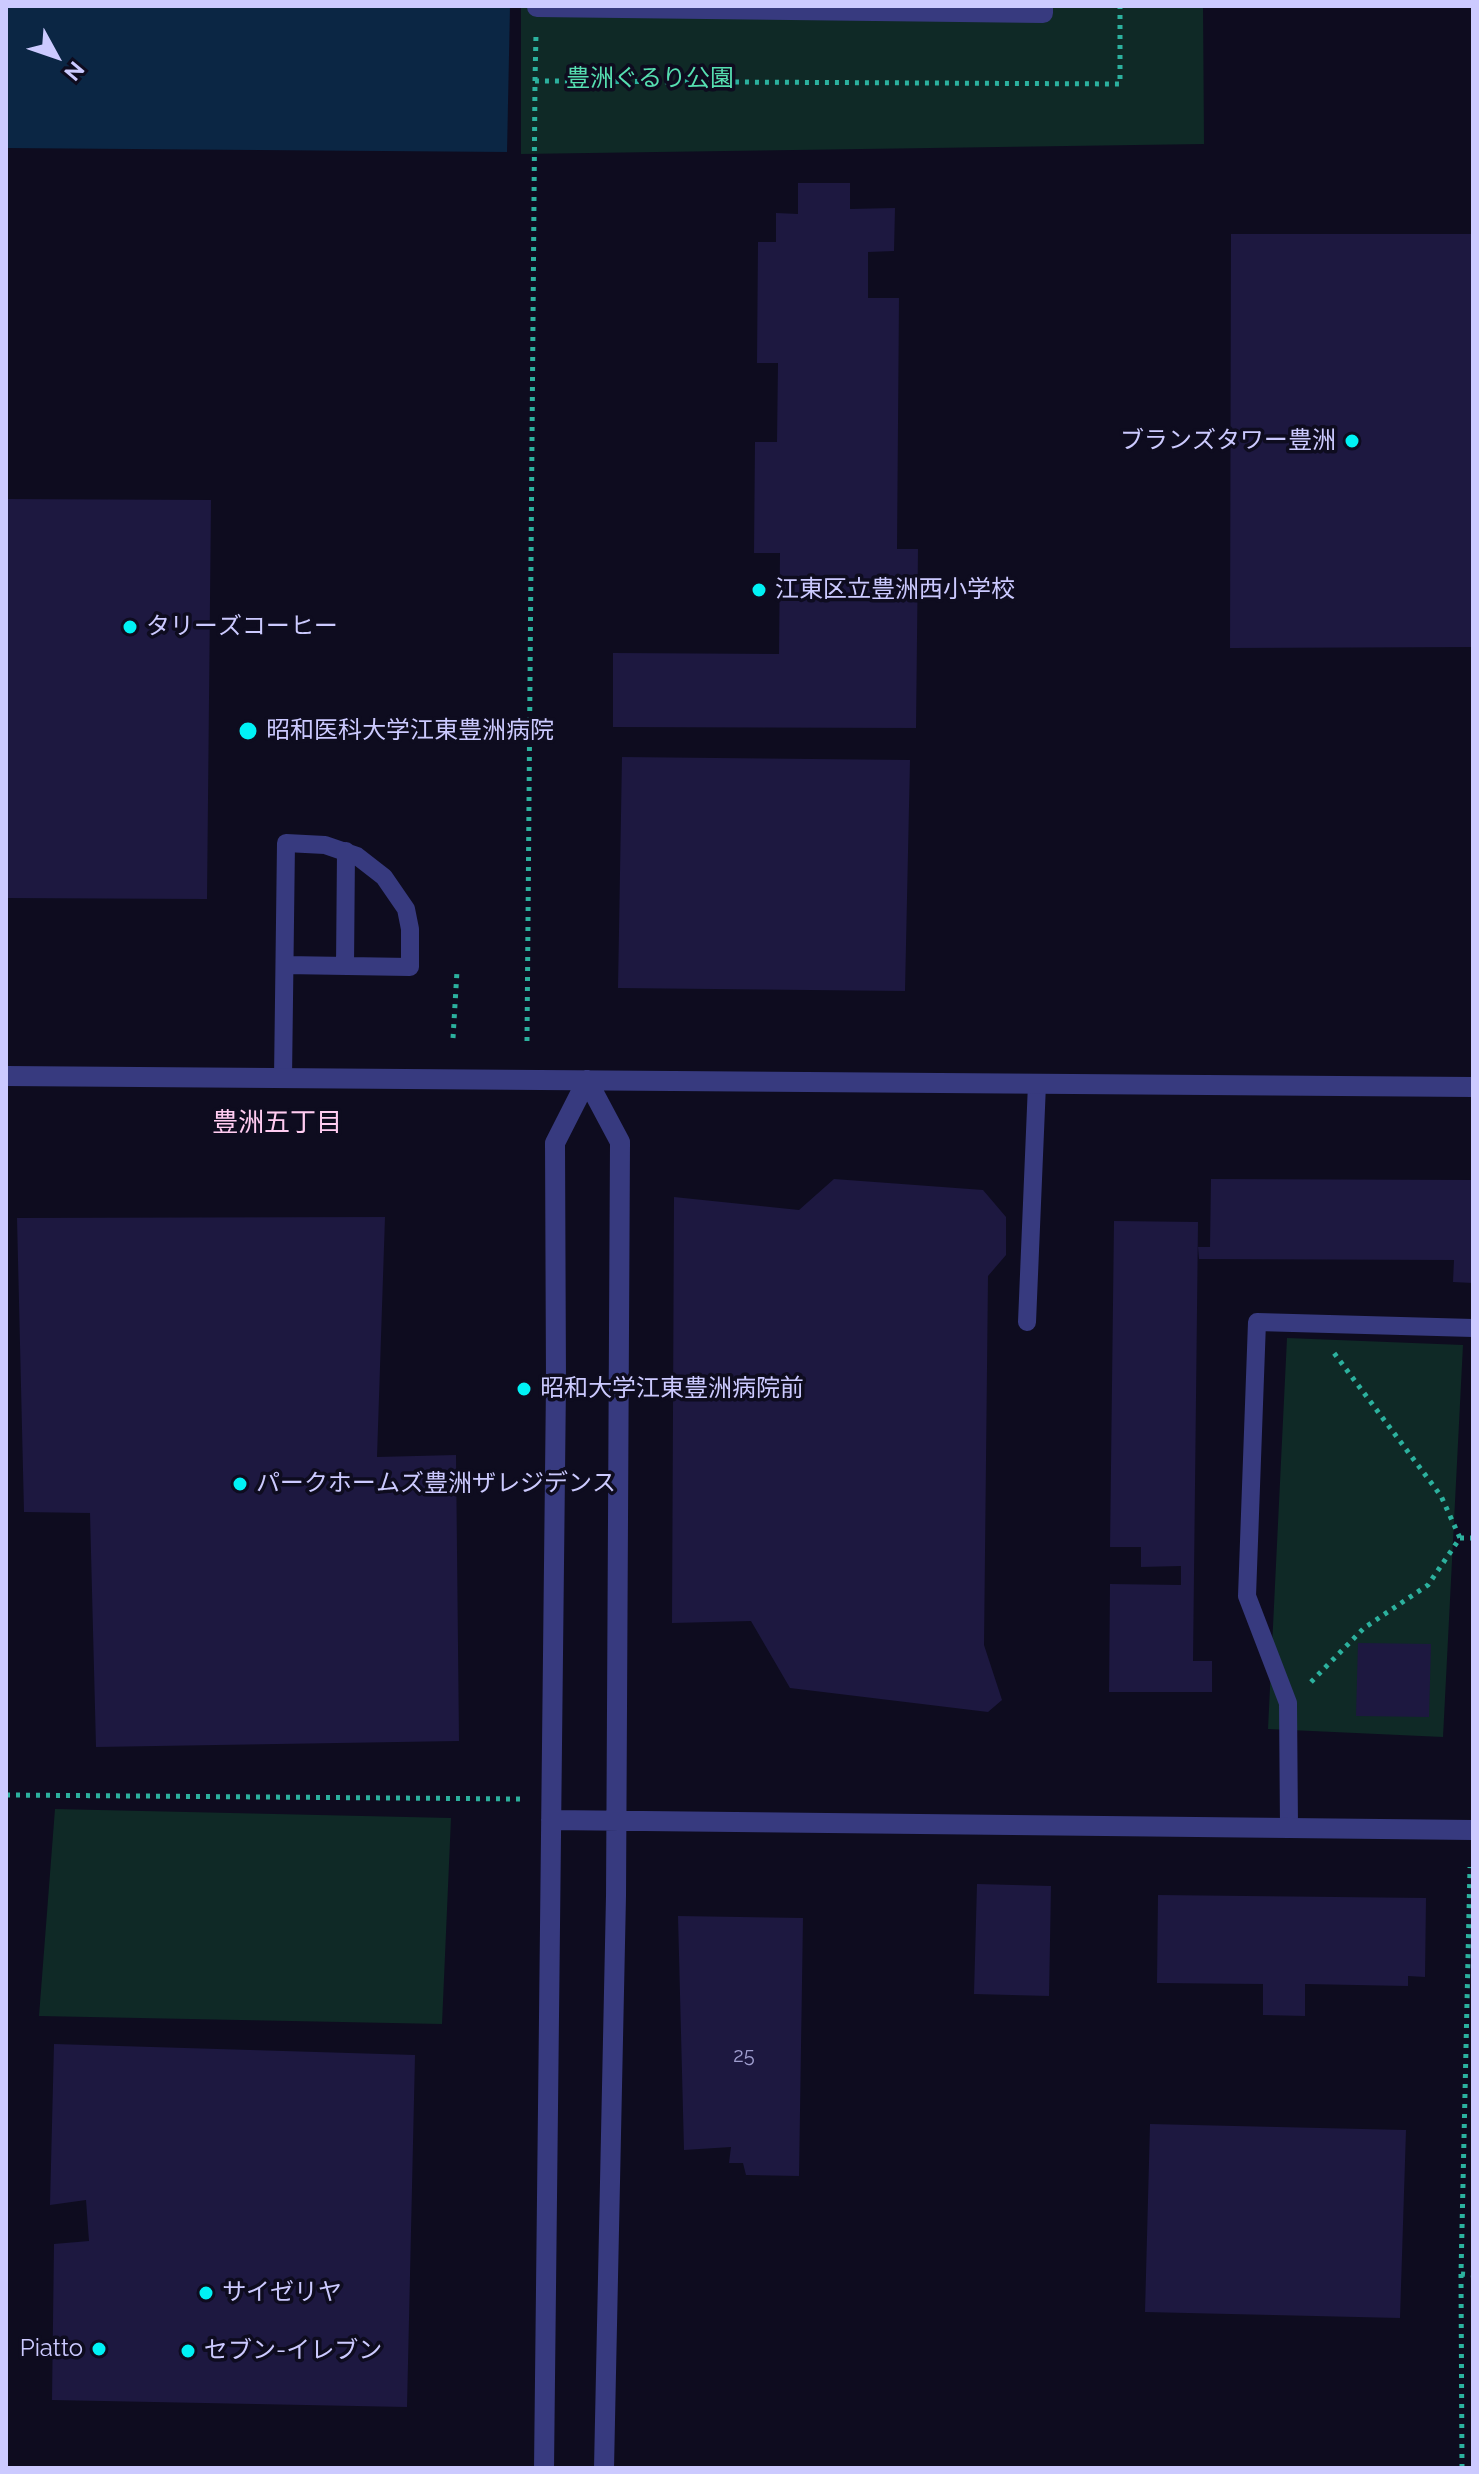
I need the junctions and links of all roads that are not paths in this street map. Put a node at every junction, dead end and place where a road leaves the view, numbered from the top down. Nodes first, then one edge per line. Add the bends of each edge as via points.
1 (1043, 6) edge
2 (537, 7) edge
3 (346, 851) junction
4 (285, 965) junction
5 (345, 966) junction
6 (6, 1076) edge
7 (283, 1078) junction
8 (587, 1080) junction
9 (1037, 1084) junction
10 (1473, 1087) edge
11 (1027, 1322) dead end
12 (1473, 1328) edge
13 (551, 1820) junction
14 (617, 1821) junction
15 (1289, 1828) junction
16 (1473, 1830) edge
17 (544, 2468) edge
18 (604, 2468) edge

1 - 2 street via 1043,13
3 - 4 lane via 286,843
3 - 5 lane
3 - 5 lane via 373,866 406,909 410,967
4 - 5 lane
4 - 7 lane
6 - 7 street
7 - 8 street
8 - 9 street
8 - 13 street via 555,1143
8 - 14 street via 620,1142
9 - 10 street
9 - 11 lane
12 - 15 lane via 1257,1322 1247,1596 1288,1703
13 - 14 street
13 - 17 street
14 - 15 street
14 - 18 street
15 - 16 street

